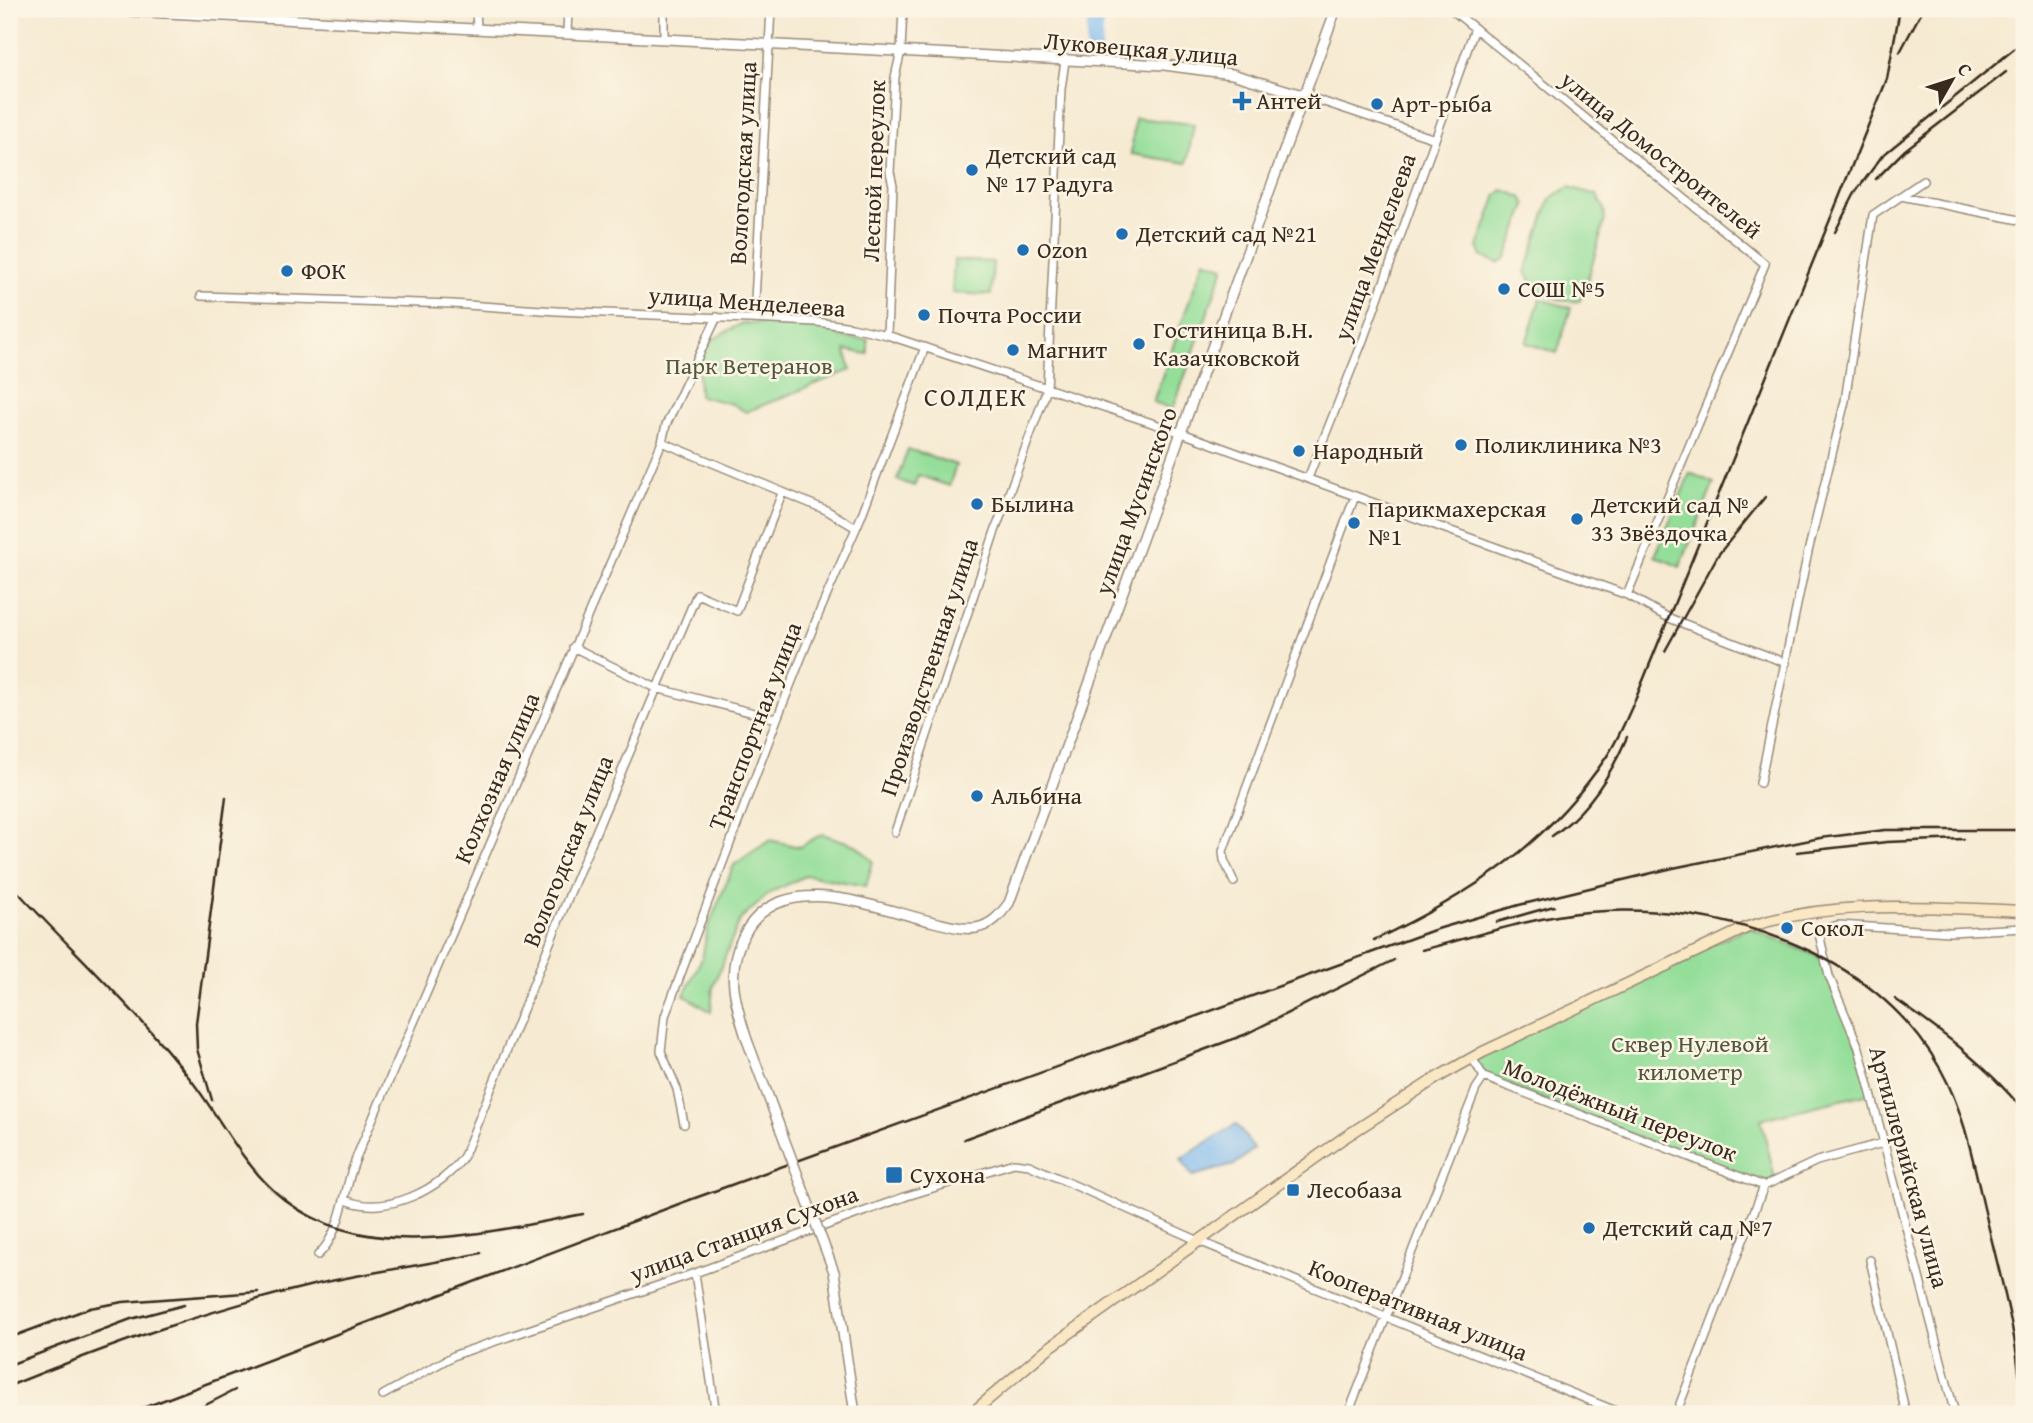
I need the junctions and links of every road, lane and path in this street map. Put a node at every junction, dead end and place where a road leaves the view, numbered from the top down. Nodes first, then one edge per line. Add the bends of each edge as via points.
1 (89, 9) edge
2 (476, 9) edge
3 (568, 9) edge
4 (664, 9) edge
5 (771, 9) edge
6 (903, 9) edge
7 (1336, 9) edge
8 (1451, 9) edge
9 (477, 28) junction
10 (1475, 28) junction
11 (566, 33) junction
12 (663, 38) junction
13 (769, 44) junction
14 (901, 51) junction
15 (1065, 61) junction
16 (1306, 96) junction
17 (1435, 139) junction
18 (1923, 181) dead end
19 (1901, 196) junction
20 (2024, 221) edge
21 (201, 296) dead end
22 (717, 317) junction
23 (754, 318) junction
24 (887, 335) junction
25 (925, 347) junction
26 (1046, 389) junction
27 (1182, 432) junction
28 (662, 442) junction
29 (1308, 478) junction
30 (782, 493) junction
31 (1355, 496) junction
32 (856, 528) junction
33 (1627, 595) junction
34 (573, 647) junction
35 (1786, 663) junction
36 (656, 688) junction
37 (777, 719) junction
38 (1760, 783) dead end
39 (895, 832) dead end
40 (1234, 882) dead end
41 (2024, 911) edge
42 (2024, 928) edge
43 (1472, 1058) junction
44 (1484, 1077) junction
45 (684, 1124) dead end
46 (1883, 1143) junction
47 (1764, 1186) junction
48 (346, 1199) junction
49 (1199, 1241) junction
50 (318, 1255) dead end
51 (1870, 1260) dead end
52 (695, 1273) junction
53 (1385, 1317) junction
54 (383, 1395) dead end
55 (716, 1414) edge
56 (855, 1414) edge
57 (971, 1414) edge
58 (1348, 1414) edge
59 (1623, 1414) edge
60 (1676, 1414) edge
61 (1906, 1414) edge
62 (1955, 1414) edge

1 - 9 street, Луковецкая улица
2 - 9 street
3 - 11 street
4 - 12 street
5 - 13 street, Вологодская улица
6 - 14 street, Лесной переулок
7 - 16 street, улица Мусинского
8 - 10 street, улица Домостроителей
9 - 11 street, Луковецкая улица
10 - 17 street, улица Менделеева
10 - 33 street, улица Домостроителей via 1765,264
11 - 12 street, Луковецкая улица
12 - 13 street, Луковецкая улица
13 - 14 street, Луковецкая улица
13 - 23 street, Вологодская улица
14 - 15 street, Луковецкая улица
14 - 24 street, Лесной переулок via 895,77 890,172
15 - 16 street, Луковецкая улица via 1164,65 1232,74
15 - 26 street, Производственная улица
16 - 17 street
16 - 27 street, улица Мусинского
17 - 29 street, улица Менделеева
18 - 19 street
19 - 20 street
19 - 35 street via 1873,215 1845,401
21 - 22 street, улица Менделеева
22 - 23 street, улица Менделеева
22 - 28 street, Колхозная улица
23 - 24 street, улица Менделеева via 817,322
24 - 25 street, улица Менделеева
25 - 26 street, улица Менделеева
25 - 32 street, Транспортная улица
26 - 27 street, улица Менделеева
26 - 39 street, Производственная улица
27 - 29 street, улица Менделеева
27 - 56 street, улица Мусинского, bridge via 1016,889 999,916 975,928 855,901 797,897 774,905 752,922 738,943 733,1000 834,1272
28 - 30 street
28 - 34 street, Колхозная улица
29 - 31 street, улица Менделеева
30 - 32 street
30 - 36 street, Вологодская улица via 737,611 697,594
31 - 33 street, улица Менделеева
31 - 40 street via 1223,851
32 - 37 street, Транспортная улица
33 - 35 street, улица Менделеева via 1669,618
34 - 36 street
34 - 48 street, Колхозная улица via 373,1118
35 - 38 street
36 - 37 street
36 - 48 street, Вологодская улица via 464,1156 453,1171 417,1194 368,1206
37 - 45 street, Транспортная улица via 665,1016 661,1051 677,1089
41 - 43 main road via 1906,907 1826,910 1776,918 1748,927
42 - 46 street, Артиллерийская улица via 1950,932 1845,925 1821,933 1824,959 1858,1048
43 - 44 street, Молодёжный переулок
43 - 49 main road via 1342,1139
44 - 47 street, Молодёжный переулок
44 - 53 street
46 - 47 street via 1817,1161
46 - 62 street, Артиллерийская улица
47 - 60 street
48 - 50 street, Колхозная улица
49 - 52 street, улица Станция Сухона via 1029,1165 1014,1163 907,1196
49 - 53 street, Кооперативная улица
49 - 57 main road via 1046,1350
51 - 61 street
52 - 54 street, улица Станция Сухона via 455,1354
52 - 55 street
53 - 58 street
53 - 59 street, Кооперативная улица

